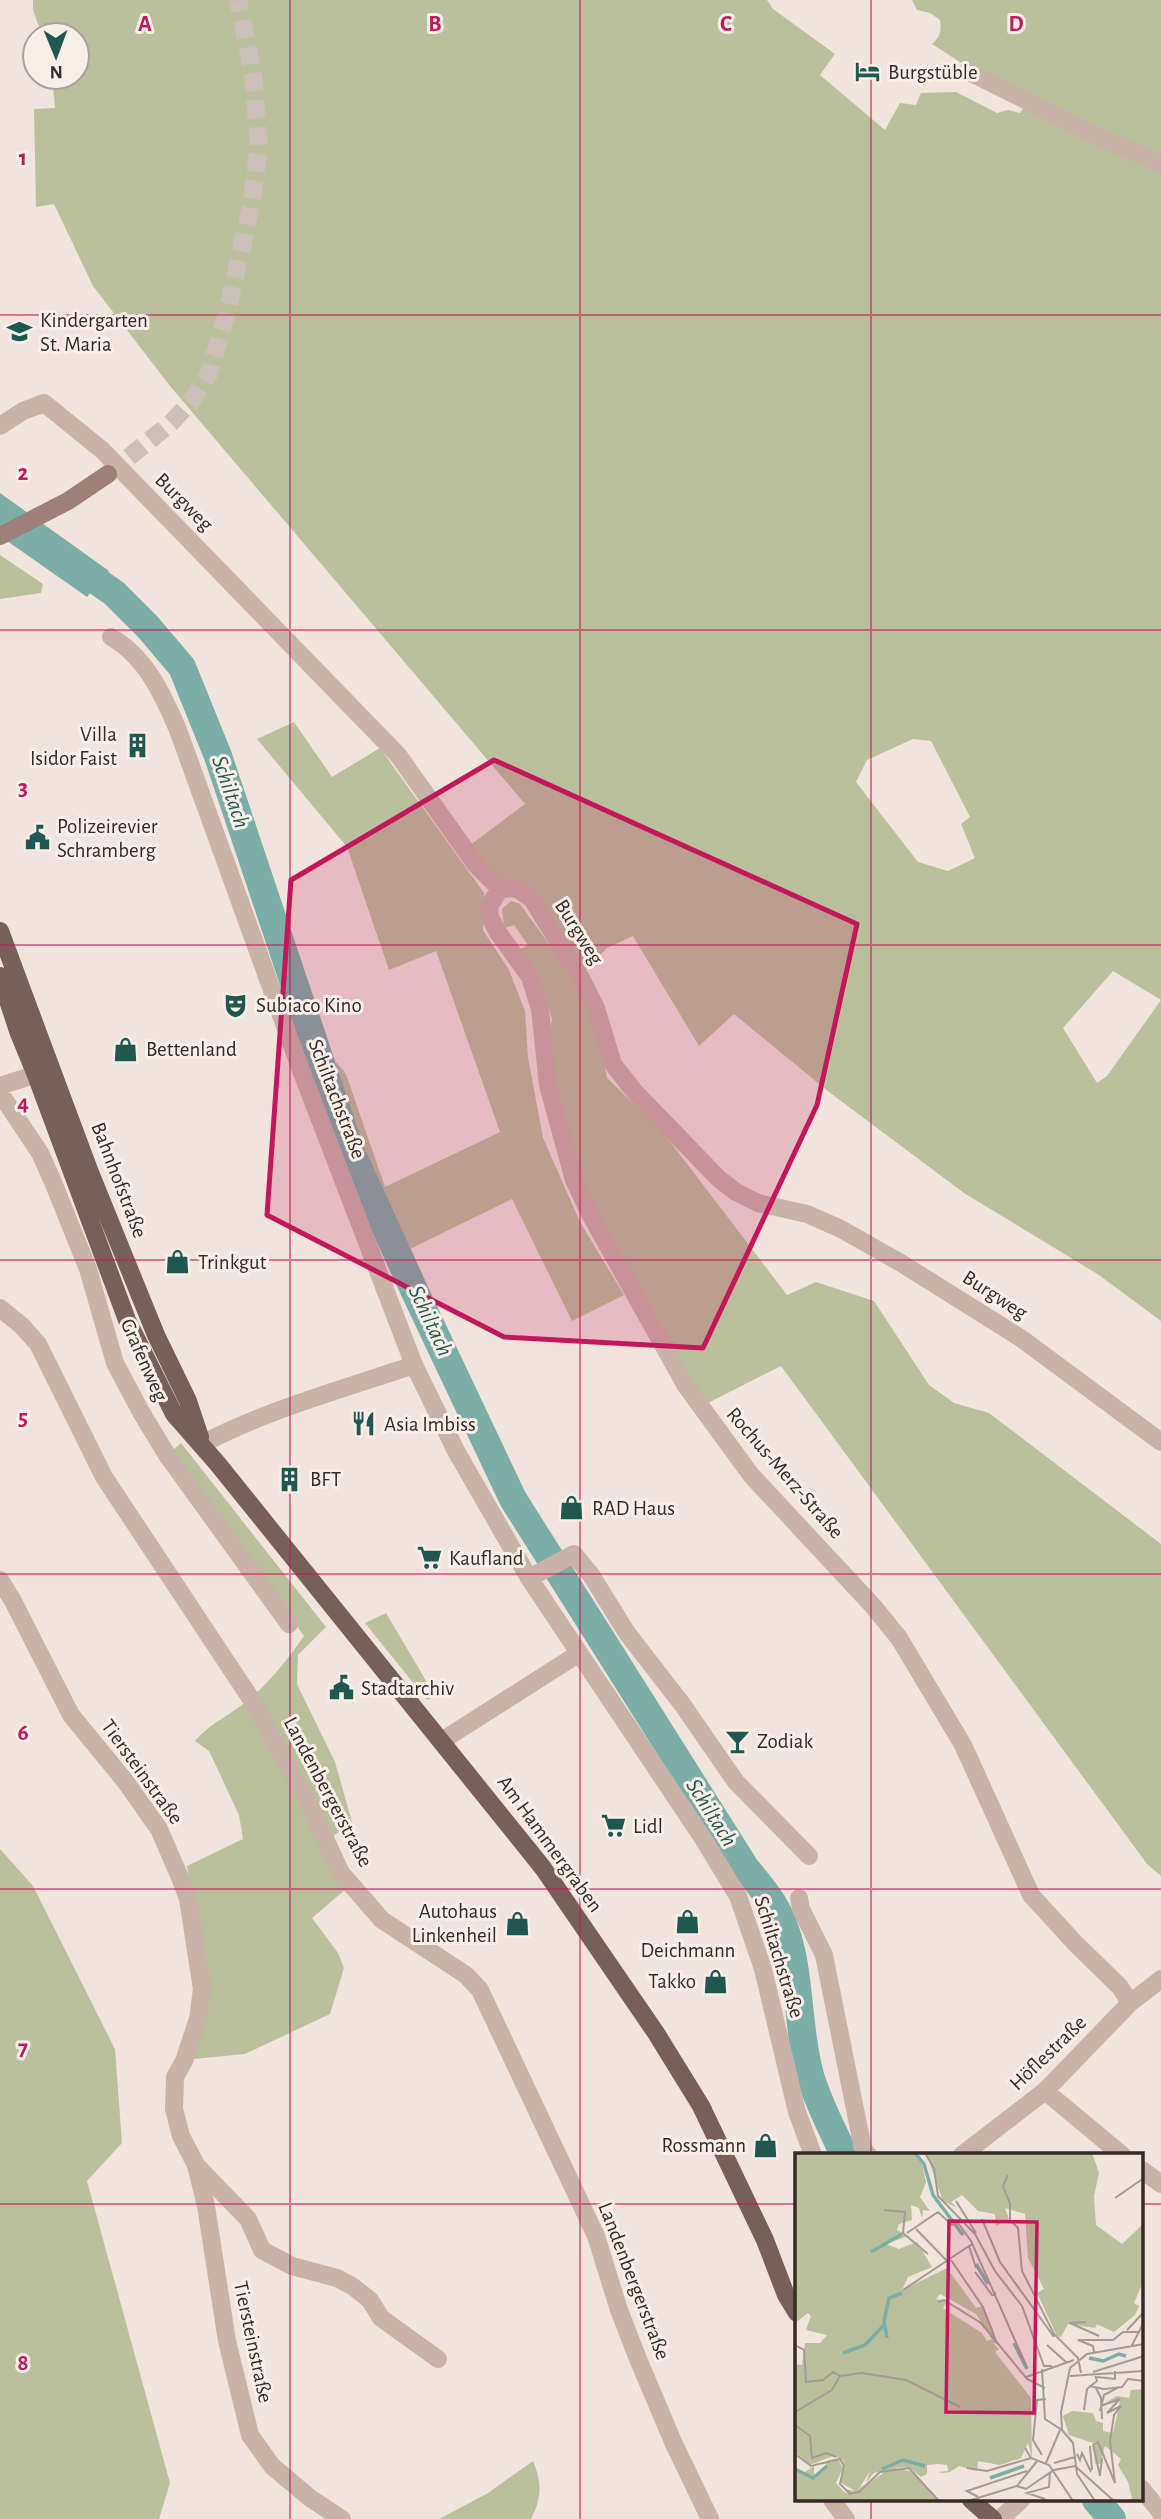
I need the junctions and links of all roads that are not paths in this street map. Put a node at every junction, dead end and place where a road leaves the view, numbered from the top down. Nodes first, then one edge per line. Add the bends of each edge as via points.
1 (967, 71) dead end
2 (1161, 164) edge
3 (0, 426) edge
4 (108, 474) tunnel mouth
5 (0, 536) edge
6 (111, 637) dead end
7 (500, 889) junction
8 (0, 931) edge
9 (0, 976) edge
10 (43, 1072) junction
11 (0, 1086) edge
12 (0, 1093) edge
13 (0, 1308) edge
14 (414, 1365) junction
15 (1161, 1442) edge
16 (202, 1444) junction
17 (535, 1574) junction
18 (0, 1580) edge
19 (289, 1624) dead end
20 (579, 1654) junction
21 (443, 1740) junction
22 (809, 1856) dead end
23 (799, 1898) dead end
24 (1161, 1980) edge
25 (1130, 2003) junction
26 (1045, 2091) junction
27 (812, 2153) edge
28 (866, 2153) edge
29 (965, 2153) edge
30 (1120, 2153) edge
31 (196, 2165) junction
32 (1144, 2172) edge
33 (1161, 2184) edge
34 (795, 2311) edge
35 (438, 2359) dead end
36 (1144, 2492) edge
37 (833, 2502) edge
38 (973, 2502) edge
39 (1019, 2502) edge
40 (1161, 2513) edge
41 (342, 2519) edge
42 (710, 2519) edge
43 (846, 2519) edge
44 (993, 2519) edge
45 (1000, 2519) edge

1 - 2 street
3 - 7 street, Burgweg via 44,403 102,450 398,755 476,865
4 - 5 main road
6 - 14 street, Schiltachstraße via 141,662 178,730
7 - 15 street, Burgweg via 516,888 531,899 596,1008 613,1064 719,1179 758,1203 807,1214 841,1229 901,1263 1022,1339
7 - 25 street, Rochus-Merz-Straße via 489,906 489,916 530,977 540,1009 548,1085 574,1180 685,1386 751,1475 899,1637 963,1745 1031,1895
8 - 10 main road, Bahnhofstraße
9 - 10 main road, Bahnhofstraße via 18,1031
10 - 11 street
10 - 16 main road, Bahnhofstraße via 188,1401
12 - 19 street, Grafenweg via 40,1153 53,1182 88,1269 115,1363 141,1412
13 - 42 street, Landenbergerstraße via 38,1344 104,1476 253,1702 341,1873 382,1920 466,1975 480,1990 596,2236 638,2359
14 - 16 street via 271,1413
14 - 17 street, Schiltachstraße via 456,1451
16 - 21 main road, Am Hammergraben
17 - 20 street, Schiltachstraße
17 - 22 street via 574,1554 736,1782
18 - 31 street, Tiersteinstraße via 71,1715 159,1829 188,1899 202,1989 198,2019 175,2077 174,2109
20 - 21 street
20 - 27 street, Schiltachstraße via 738,1896 763,1969 797,2112
21 - 34 main road, Am Hammergraben via 543,1868 656,2033 701,2106
23 - 28 street, Schiltachstraße via 824,1955
24 - 25 street, Höflestraße
25 - 26 street, Höflestraße
26 - 29 street, Höflestraße
26 - 30 street
31 - 35 street, Tiersteinstraße via 248,2220 262,2250 292,2266 352,2286 370,2300 381,2318
31 - 41 street, Tiersteinstraße via 227,2341 250,2435 272,2466
32 - 33 street
36 - 40 street
37 - 43 street
38 - 44 main road
39 - 45 street

